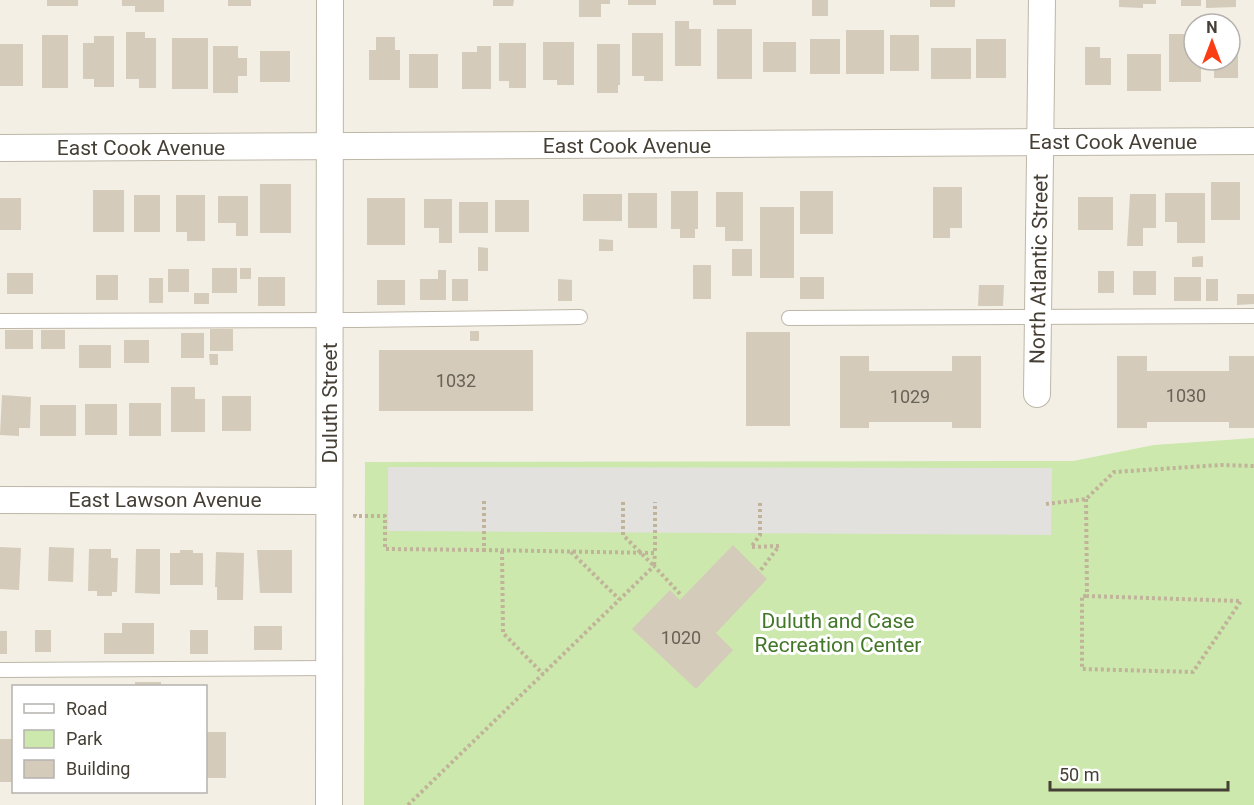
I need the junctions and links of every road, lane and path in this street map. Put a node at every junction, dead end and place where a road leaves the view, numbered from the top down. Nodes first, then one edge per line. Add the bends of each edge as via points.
1 (330, 0) edge
2 (1042, 0) edge
3 (1254, 141) edge
4 (1041, 143) junction
5 (330, 147) junction
6 (0, 148) edge
7 (1254, 316) edge
8 (580, 317) dead end
9 (1039, 317) junction
10 (789, 318) dead end
11 (330, 320) junction
12 (0, 321) edge
13 (1037, 394) dead end
14 (1254, 466) edge
15 (1086, 499) junction
16 (0, 500) edge
17 (329, 501) junction
18 (484, 501) dead end
19 (623, 502) dead end
20 (656, 502) dead end
21 (759, 502) dead end
22 (1046, 504) dead end
23 (355, 508) dead end
24 (484, 550) junction
25 (502, 551) junction
26 (570, 552) junction
27 (640, 552) junction
28 (655, 553) junction
29 (654, 566) junction
30 (759, 571) dead end
31 (681, 595) dead end
32 (1087, 596) junction
33 (620, 600) junction
34 (329, 668) junction
35 (0, 670) edge
36 (543, 674) junction
37 (329, 805) edge
38 (408, 805) edge

1 - 5 street, Duluth Street
2 - 4 street, North Atlantic Street
3 - 4 street, East Cook Avenue
4 - 5 street, East Cook Avenue
4 - 9 street, North Atlantic Street
5 - 6 street, East Cook Avenue
5 - 11 street, Duluth Street
7 - 9 lane
8 - 11 lane
9 - 10 lane
9 - 13 street, North Atlantic Street
11 - 12 lane
11 - 17 street, Duluth Street
14 - 15 path via 1114,472
15 - 22 path
15 - 32 path
16 - 17 street, East Lawson Avenue
17 - 34 street, Duluth Street
18 - 24 path
19 - 27 path via 622,535
20 - 28 path
21 - 30 path via 759,535 751,547 779,546
23 - 24 path via 355,516 385,516 385,549
24 - 25 path
25 - 26 path
25 - 36 path via 503,633
26 - 27 path
26 - 33 path
27 - 28 path
27 - 29 path
28 - 29 path
29 - 31 path
29 - 33 path
32 - 32 path via 1146,598 1241,601 1193,672 1082,669 1082,596
33 - 36 path
34 - 35 lane
34 - 37 street, Duluth Street
36 - 38 path

